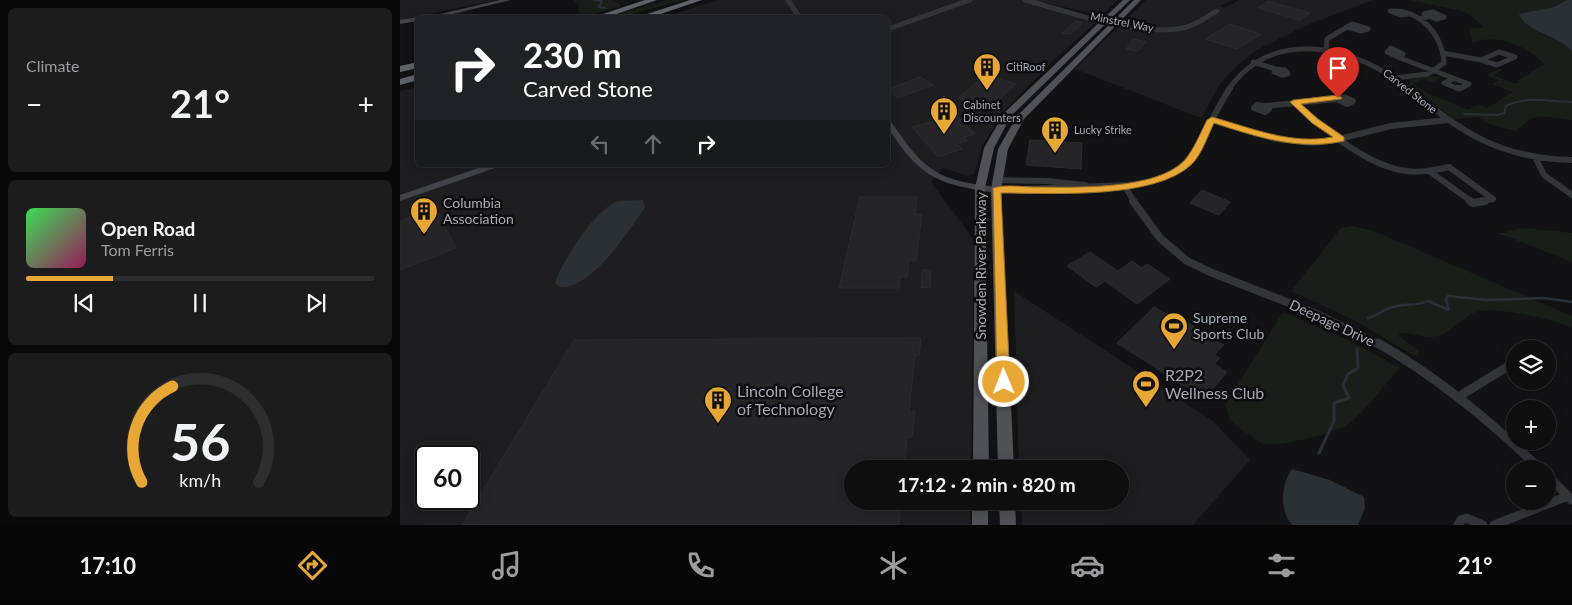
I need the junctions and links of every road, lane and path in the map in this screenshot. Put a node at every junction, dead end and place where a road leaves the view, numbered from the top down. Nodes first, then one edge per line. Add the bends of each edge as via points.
1 (508, 0) edge
2 (653, 0) edge
3 (698, 0) edge
4 (788, 0) edge
5 (970, 0) edge
6 (1025, 0) edge
7 (1126, 0) edge
8 (1138, 0) edge
9 (1217, 11) dead end
10 (1408, 14) dead end
11 (440, 15) edge
12 (605, 15) edge
13 (649, 15) edge
14 (798, 15) edge
15 (1430, 16) dead end
16 (1420, 19) junction
17 (415, 20) edge
18 (1111, 21) junction
19 (400, 22) edge
20 (1346, 27) dead end
21 (890, 28) edge
22 (1326, 52) junction
23 (1443, 53) junction
24 (1400, 58) dead end
25 (1481, 60) junction
26 (1253, 62) junction
27 (415, 65) edge
28 (400, 69) edge
29 (1276, 69) dead end
30 (1434, 71) junction
31 (415, 78) edge
32 (1395, 78) junction
33 (1452, 79) dead end
34 (400, 82) edge
35 (1338, 99) dead end
36 (1294, 102) junction
37 (1266, 106) dead end
38 (1212, 120) junction
39 (1448, 120) junction
40 (890, 126) edge
41 (1341, 139) junction
42 (1535, 157) junction
43 (1572, 160) edge
44 (489, 167) edge
45 (1429, 171) junction
46 (980, 184) junction
47 (997, 185) junction
48 (1125, 186) junction
49 (1572, 195) edge
50 (400, 198) edge
51 (1506, 367) edge
52 (1458, 397) junction
53 (980, 460) edge
54 (1006, 460) edge
55 (1530, 460) edge
56 (1556, 484) edge
57 (1570, 498) edge
58 (980, 510) edge
59 (1007, 510) edge
60 (980, 525) edge
61 (1008, 525) edge
62 (1458, 525) edge
63 (1483, 525) edge
64 (1494, 525) edge

1 - 11 street
2 - 12 highway
3 - 13 highway
4 - 14 street
5 - 21 street
6 - 18 street, Minstrel Way
7 - 18 main road, Snowden River Parkway
8 - 18 main road, Snowden River Parkway
9 - 18 street, Minstrel Way via 1190,26 1174,30
10 - 16 street
15 - 16 street
16 - 23 street via 1432,27
17 - 19 street
18 - 46 main road, Snowden River Parkway via 1007,116 989,148
18 - 47 main road, Snowden River Parkway via 1020,118 1003,150
20 - 22 street via 1328,36
22 - 26 street, Carved Stone via 1282,50
22 - 32 street, Carved Stone via 1365,61
23 - 25 street
23 - 30 street via 1444,63
24 - 30 street
25 - 25 street via 1499,52 1515,57 1497,66
26 - 29 street
26 - 38 street, Carved Stone via 1231,87
27 - 28 highway
30 - 32 street
30 - 33 street
31 - 34 highway
32 - 39 street, Carved Stone
35 - 36 street
36 - 37 street
36 - 41 street
38 - 41 street via 1290,141
38 - 48 street, Carved Stone via 1194,155 1183,167 1158,180
39 - 41 street via 1391,126
39 - 42 street, Carved Stone via 1485,142
40 - 46 street via 930,172 944,178
41 - 45 street via 1386,166 1407,171
42 - 43 street, Carved Stone
42 - 49 street via 1544,175
44 - 50 street
45 - 45 street via 1449,167 1493,199 1473,203
46 - 47 street
46 - 53 main road, Snowden River Parkway
47 - 48 street, Carved Stone via 1062,190
47 - 54 main road, Snowden River Parkway
48 - 52 street, Deepage Drive via 1149,227 1179,255 1206,270 1348,328 1423,371
51 - 52 street
52 - 55 street, Deepage Drive
56 - 57 street
57 - 64 street
58 - 60 main road
59 - 61 main road
62 - 63 street via 1466,518

